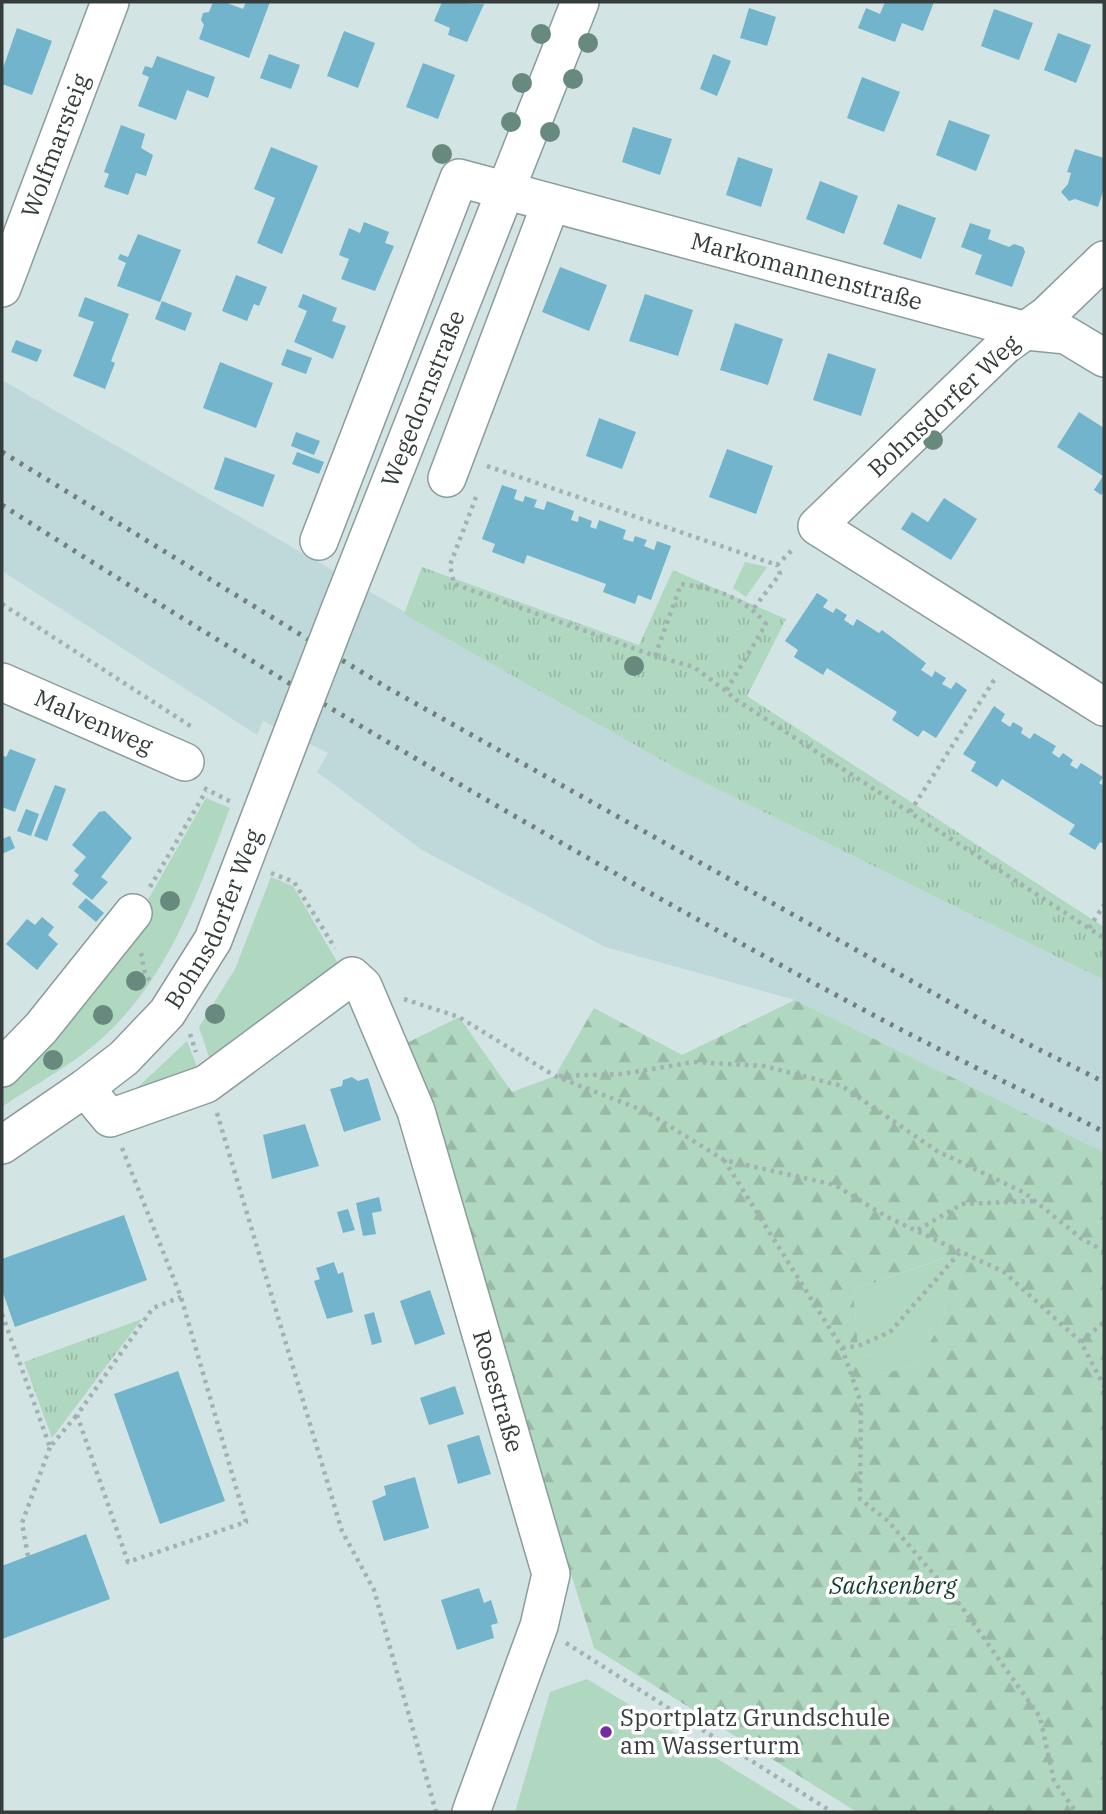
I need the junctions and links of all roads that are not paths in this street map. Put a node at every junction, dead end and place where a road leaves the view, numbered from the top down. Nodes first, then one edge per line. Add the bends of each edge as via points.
1 (110, 2) edge
2 (580, 2) edge
3 (506, 189) junction
4 (551, 203) junction
5 (1104, 261) edge
6 (2, 288) edge
7 (1027, 331) junction
8 (1104, 358) edge
9 (470, 474) road end
10 (319, 541) dead end
11 (2, 682) edge
12 (1104, 708) edge
13 (298, 718) joint
14 (185, 762) road end
15 (133, 914) road end
16 (2, 1068) edge
17 (85, 1088) junction
18 (2, 1145) edge
19 (471, 1812) edge

1 - 6 street, Wolfmarsteig
2 - 3 street, Wegedornstraße
3 - 4 street, Markomannenstraße
3 - 10 street, Wegedornstraße via 459,178
3 - 13 street, Wegedornstraße, bridge
4 - 7 street, Markomannenstraße
4 - 9 street
5 - 7 street, Bohnsdorfer Weg
7 - 8 street, Markomannenstraße via 1066,335
7 - 12 street, Bohnsdorfer Weg via 1004,346 817,526
11 - 14 street, Malvenweg
13 - 17 street, Bohnsdorfer Weg via 213,940 193,976 167,1013 124,1058
15 - 16 street via 41,1028
17 - 18 street, Bohnsdorfer Weg
17 - 19 street, Rosestraße via 110,1118 206,1084 358,981 416,1111 551,1574 538,1626

